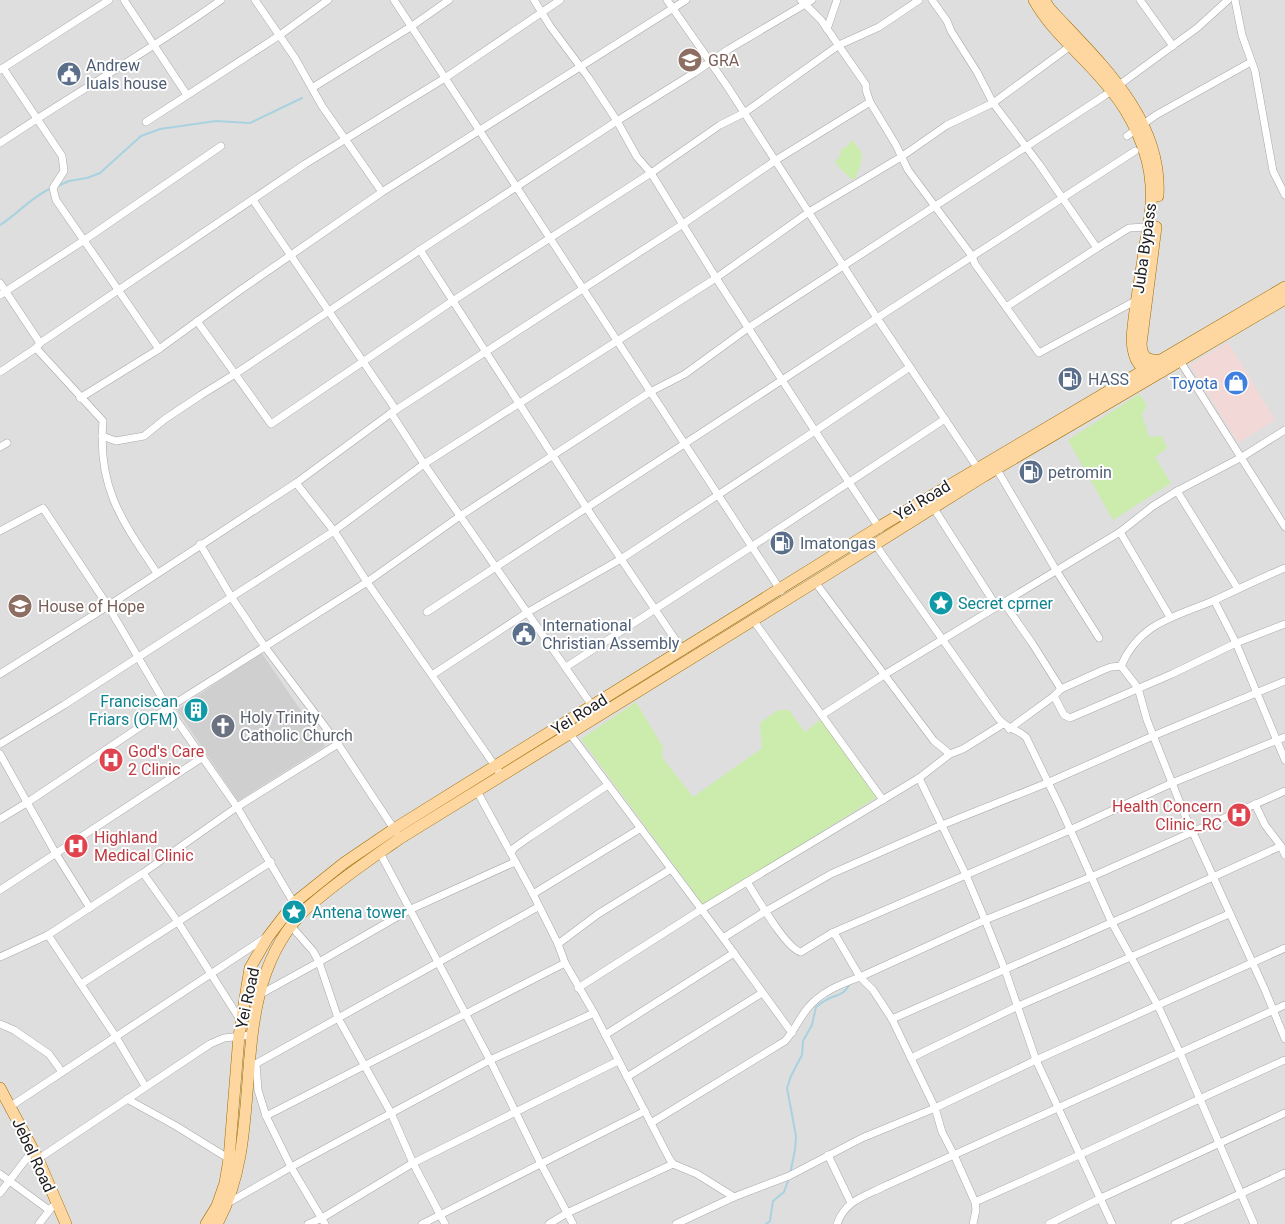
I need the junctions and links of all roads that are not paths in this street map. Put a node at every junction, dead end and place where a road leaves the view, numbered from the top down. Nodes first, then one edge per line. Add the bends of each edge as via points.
1 (109, 0) edge
2 (124, 0) edge
3 (221, 0) edge
4 (255, 0) edge
5 (328, 0) edge
6 (394, 0) edge
7 (449, 0) edge
8 (534, 0) edge
9 (560, 0) edge
10 (667, 0) edge
11 (686, 0) edge
12 (812, 0) edge
13 (837, 0) edge
14 (920, 0) edge
15 (932, 0) edge
16 (1034, 0) edge
17 (1044, 0) edge
18 (1140, 0) edge
19 (1228, 0) edge
20 (1235, 0) edge
21 (803, 2) edge
22 (672, 9) junction
23 (542, 13) junction
24 (412, 26) junction
25 (828, 29) junction
26 (280, 35) junction
27 (839, 45) junction
28 (154, 46) junction
29 (1173, 46) junction
30 (1065, 50) dead end
31 (710, 62) junction
32 (1251, 62) junction
33 (580, 66) junction
34 (2, 69) edge
35 (445, 78) junction
36 (1119, 85) junction
37 (312, 88) junction
38 (187, 95) junction
39 (870, 102) junction
40 (993, 103) junction
41 (744, 113) junction
42 (37, 118) junction
43 (146, 122) dead end
44 (617, 122) junction
45 (480, 131) junction
46 (1127, 136) dead end
47 (345, 140) junction
48 (0, 142) edge
49 (221, 146) dead end
50 (1025, 146) junction
51 (1135, 151) dead end
52 (901, 157) junction
53 (776, 160) junction
54 (651, 173) junction
55 (516, 187) junction
56 (382, 192) junction
57 (1285, 195) edge
58 (1062, 197) junction
59 (253, 200) junction
60 (936, 206) junction
61 (809, 212) junction
62 (682, 224) junction
63 (1146, 227) dead end
64 (550, 238) junction
65 (83, 241) junction
66 (1097, 248) junction
67 (420, 250) junction
68 (290, 256) junction
69 (972, 256) junction
70 (844, 266) junction
71 (716, 278) junction
72 (0, 283) edge
73 (1285, 287) edge
74 (582, 288) junction
75 (118, 291) junction
76 (3, 293) edge
77 (1285, 299) edge
78 (454, 300) junction
79 (1135, 301) dead end
80 (1006, 307) junction
81 (327, 312) junction
82 (877, 318) junction
83 (197, 322) junction
84 (748, 328) junction
85 (617, 342) junction
86 (38, 345) junction
87 (159, 349) junction
88 (486, 351) junction
89 (1161, 360) junction
90 (1180, 361) junction
91 (363, 362) junction
92 (910, 367) junction
93 (1145, 369) junction
94 (0, 372) edge
95 (1161, 372) junction
96 (235, 374) junction
97 (782, 380) junction
98 (650, 392) junction
99 (80, 398) junction
100 (519, 404) junction
101 (394, 412) junction
102 (945, 419) junction
103 (1285, 430) edge
104 (815, 431) junction
105 (102, 436) junction
106 (7, 443) dead end
107 (684, 444) junction
108 (0, 447) edge
109 (553, 456) junction
110 (1242, 457) junction
111 (424, 464) junction
112 (977, 467) junction
113 (996, 468) junction
114 (296, 483) junction
115 (849, 483) junction
116 (1177, 491) junction
117 (717, 494) junction
118 (586, 507) junction
119 (933, 507) junction
120 (460, 516) junction
121 (879, 527) junction
122 (1285, 527) edge
123 (0, 531) edge
124 (334, 531) junction
125 (1120, 532) junction
126 (886, 537) junction
127 (200, 544) junction
128 (875, 544) junction
129 (751, 547) junction
130 (620, 559) junction
131 (496, 566) junction
132 (1285, 568) edge
133 (1056, 570) junction
134 (157, 572) junction
135 (367, 582) junction
136 (816, 582) junction
137 (1238, 588) junction
138 (779, 589) junction
139 (232, 598) junction
140 (787, 600) junction
141 (1214, 600) junction
142 (1001, 605) junction
143 (108, 606) junction
144 (654, 609) junction
145 (428, 612) dead end
146 (528, 612) junction
147 (1170, 618) junction
148 (753, 620) junction
149 (1285, 624) edge
150 (1099, 638) dead end
151 (942, 641) junction
152 (1236, 644) junction
153 (265, 646) junction
154 (681, 649) junction
155 (139, 656) junction
156 (688, 660) junction
157 (566, 666) junction
158 (1121, 666) junction
159 (0, 674) edge
160 (432, 675) junction
161 (884, 675) junction
162 (1285, 681) edge
163 (1138, 688) junction
164 (1061, 689) junction
165 (1256, 693) junction
166 (1054, 696) junction
167 (168, 708) junction
168 (596, 710) junction
169 (822, 716) junction
170 (1006, 727) junction
171 (570, 734) junction
172 (1153, 736) junction
173 (1285, 737) edge
174 (1276, 741) junction
175 (0, 744) edge
176 (338, 744) junction
177 (0, 754) edge
178 (950, 754) junction
179 (203, 757) junction
180 (1285, 760) edge
181 (499, 771) junction
182 (919, 778) junction
183 (1047, 783) junction
184 (1172, 783) junction
185 (608, 785) junction
186 (476, 791) junction
187 (1285, 791) edge
188 (883, 800) junction
189 (28, 802) junction
190 (1255, 804) junction
191 (237, 807) junction
192 (0, 819) edge
193 (942, 825) junction
194 (641, 828) junction
195 (1070, 830) junction
196 (1192, 831) junction
197 (396, 834) junction
198 (1281, 846) junction
199 (380, 853) junction
200 (511, 853) junction
201 (56, 854) junction
202 (1285, 855) edge
203 (270, 862) junction
204 (515, 862) junction
205 (671, 869) junction
206 (143, 873) junction
207 (966, 875) junction
208 (1091, 877) junction
209 (1212, 878) junction
210 (747, 882) junction
211 (0, 890) edge
212 (532, 894) junction
213 (294, 903) junction
214 (538, 907) junction
215 (90, 908) junction
216 (702, 909) junction
217 (409, 910) junction
218 (766, 911) junction
219 (301, 914) junction
220 (1229, 914) junction
221 (985, 920) junction
222 (178, 922) junction
223 (1112, 923) junction
224 (291, 926) junction
225 (832, 933) junction
226 (48, 935) junction
227 (268, 937) junction
228 (723, 938) junction
229 (558, 944) junction
230 (1285, 948) edge
231 (734, 953) junction
232 (1131, 957) junction
233 (0, 958) edge
234 (319, 962) junction
235 (437, 962) junction
236 (565, 963) junction
237 (1252, 963) junction
238 (1005, 970) junction
239 (211, 975) junction
240 (860, 977) junction
241 (81, 984) junction
242 (578, 988) junction
243 (762, 993) junction
244 (259, 994) junction
245 (1285, 1005) edge
246 (1016, 1006) junction
247 (1158, 1006) junction
248 (1272, 1010) junction
249 (594, 1013) junction
250 (466, 1014) junction
251 (338, 1018) junction
252 (892, 1019) junction
253 (241, 1021) junction
254 (0, 1024) edge
255 (792, 1033) junction
256 (604, 1034) junction
257 (252, 1035) junction
258 (239, 1036) junction
259 (116, 1037) junction
260 (1285, 1039) edge
261 (1180, 1053) junction
262 (910, 1058) junction
263 (490, 1060) junction
264 (1036, 1060) junction
265 (1285, 1060) edge
266 (618, 1061) junction
267 (366, 1065) junction
268 (253, 1066) junction
269 (62, 1072) junction
270 (628, 1077) junction
271 (145, 1086) junction
272 (1, 1094) edge
273 (1200, 1098) junction
274 (127, 1099) junction
275 (11, 1106) junction
276 (935, 1108) junction
277 (1058, 1108) junction
278 (645, 1110) junction
279 (516, 1113) junction
280 (1285, 1113) edge
281 (392, 1114) junction
282 (266, 1116) junction
283 (651, 1123) junction
284 (1220, 1144) junction
285 (1079, 1154) junction
286 (35, 1155) junction
287 (828, 1155) junction
288 (954, 1155) junction
289 (234, 1161) junction
290 (413, 1163) junction
291 (541, 1164) junction
292 (673, 1164) junction
293 (291, 1167) junction
294 (1285, 1173) edge
295 (0, 1174) edge
296 (8, 1180) junction
297 (0, 1193) edge
298 (1240, 1194) junction
299 (734, 1197) junction
300 (1101, 1198) junction
301 (975, 1202) junction
302 (228, 1203) junction
303 (851, 1203) junction
304 (53, 1206) junction
305 (567, 1213) junction
306 (440, 1214) junction
307 (324, 1221) edge
308 (39, 1224) edge
309 (66, 1224) edge
310 (206, 1224) edge
311 (217, 1224) edge
312 (308, 1224) edge
313 (422, 1224) edge
314 (445, 1224) edge
315 (549, 1224) edge
316 (573, 1224) edge
317 (676, 1224) edge
318 (837, 1224) edge
319 (973, 1224) edge
320 (1049, 1224) edge
321 (1112, 1224) edge
322 (1175, 1224) edge
323 (1254, 1224) edge

1 - 34 street
2 - 28 street
3 - 28 street
4 - 26 street
5 - 26 street
6 - 24 street
7 - 24 street
8 - 23 street
9 - 23 street
10 - 22 street
11 - 22 street
12 - 21 street
13 - 25 street
14 - 27 street via 879,26
15 - 40 street
16 - 93 main road, Juba Bypass via 1047,20 1121,104 1144,152 1151,185 1151,205 1132,350
17 - 36 main road, Juba Bypass
18 - 29 street
19 - 29 street
20 - 32 street
21 - 25 street
21 - 31 street
22 - 31 street
22 - 33 street
23 - 33 street
23 - 35 street
24 - 35 street
24 - 37 street
25 - 27 street
26 - 37 street
26 - 38 street
27 - 39 street via 866,85
27 - 41 street
28 - 38 street
28 - 42 street
29 - 36 street
30 - 40 street
31 - 41 street
31 - 44 street
32 - 46 street via 1156,115
32 - 57 street via 1273,171
33 - 44 street
33 - 45 street
34 - 42 street
35 - 45 street
35 - 47 street
36 - 50 street
36 - 89 main road, Juba Bypass via 1149,137 1159,181 1141,344 1146,358
37 - 47 street
38 - 43 street
39 - 52 street
39 - 53 street
40 - 50 street
40 - 52 street via 947,125
41 - 53 street
41 - 54 street via 720,125
42 - 48 street
42 - 65 street via 62,156 64,171 53,188 56,200
44 - 54 street via 637,157
44 - 55 street
45 - 55 street
45 - 56 street
47 - 56 street
47 - 59 street
49 - 65 street
50 - 58 street
50 - 60 street
51 - 58 street
52 - 60 street
52 - 61 street
53 - 61 street
53 - 62 street
54 - 62 street
54 - 64 street
55 - 64 street
55 - 67 street
56 - 68 street
58 - 66 street
58 - 69 street
59 - 68 street
59 - 75 street
60 - 69 street
60 - 70 street
61 - 70 street
61 - 71 street
62 - 71 street
62 - 74 street
63 - 66 street via 1129,228
64 - 74 street
64 - 78 street
65 - 75 street
65 - 76 street
66 - 80 street
67 - 78 street
67 - 81 street
68 - 81 street
68 - 83 street
69 - 80 street
69 - 82 street
70 - 82 street
70 - 84 street
71 - 84 street
71 - 85 street
72 - 76 street
73 - 89 main road
74 - 85 street
74 - 88 street
75 - 86 street
75 - 87 street
76 - 86 street
77 - 90 main road
78 - 88 street
78 - 91 street
79 - 80 street via 1039,353
81 - 91 street
81 - 96 street
82 - 92 street
82 - 97 street
83 - 87 street
83 - 96 street
84 - 97 street
84 - 98 street via 685,374
85 - 98 street
85 - 100 street
86 - 94 street
86 - 99 street
87 - 99 street
88 - 100 street
88 - 101 street
89 - 93 main road, Yei Road
90 - 95 main road
90 - 110 street
91 - 96 street via 271,424
91 - 101 street
92 - 102 street
92 - 104 street
93 - 95 main road
93 - 112 main road, Yei Road
95 - 113 main road, Yei Road
96 - 105 street via 176,411 144,436 116,442
97 - 104 street
97 - 107 street
98 - 107 street
98 - 109 street
99 - 105 street via 103,422
100 - 109 street
100 - 111 street
101 - 111 street
101 - 114 street
102 - 112 street
102 - 115 street
103 - 110 street
104 - 115 street
104 - 117 street
105 - 134 street via 109,490 125,526
106 - 108 street
107 - 117 street
107 - 118 street
109 - 118 street
109 - 120 street
110 - 116 street
110 - 122 street
111 - 120 street
111 - 124 street
112 - 121 main road, Yei Road
113 - 119 main road, Yei Road
113 - 133 street
114 - 124 street
114 - 127 street
115 - 121 street
115 - 129 street
116 - 125 street
116 - 137 street
117 - 129 street
117 - 130 street
118 - 130 street
118 - 131 street
119 - 126 main road, Yei Road
119 - 142 street
120 - 131 street
120 - 135 street
121 - 126 street
121 - 138 main road, Yei Road
123 - 143 street via 43,508
124 - 135 street
124 - 139 street
125 - 133 street
125 - 147 street
126 - 128 main road, Yei Road
127 - 134 street
127 - 139 street
128 - 136 main road, Yei Road
128 - 151 street
129 - 138 street
129 - 144 street
130 - 144 street
130 - 146 street
131 - 145 street
131 - 146 street
132 - 137 street
133 - 142 street
133 - 150 street
134 - 143 street
135 - 153 street
135 - 160 street
136 - 140 main road, Yei Road
136 - 161 street
137 - 141 street
138 - 140 street
138 - 154 main road, Yei Road
139 - 153 street
139 - 155 street
140 - 148 main road, Yei Road
141 - 147 street
141 - 152 street
142 - 151 street
142 - 164 street via 1032,643
143 - 155 street
143 - 159 street
144 - 154 street
144 - 157 street
146 - 157 street
146 - 160 street
147 - 158 street via 1146,631 1127,652
148 - 156 main road, Yei Road
148 - 169 street
149 - 152 street
151 - 161 street
151 - 170 street
152 - 163 street
152 - 165 street
153 - 167 street
153 - 176 street
154 - 156 street
154 - 168 main road, Yei Road
155 - 167 street
155 - 175 street
156 - 168 main road, Yei Road
157 - 168 street
158 - 163 street
158 - 164 street via 1103,670
160 - 181 street
161 - 169 street
161 - 178 street via 934,741
162 - 165 street
163 - 166 street via 1070,718
163 - 172 street
164 - 166 street
165 - 172 street
165 - 174 street
166 - 170 street
167 - 179 street
167 - 189 street
168 - 171 main road, Yei Road
168 - 181 main road, Yei Road
169 - 188 street
170 - 178 street
170 - 183 street via 1026,737
171 - 181 main road, Yei Road
171 - 185 street
172 - 183 street
172 - 184 street
173 - 174 street
174 - 180 street
174 - 184 street
176 - 191 street
176 - 197 street
177 - 189 street
178 - 182 street
179 - 191 street
179 - 201 street
181 - 186 main road, Yei Road
181 - 197 main road, Yei Road
182 - 188 street
182 - 193 street
183 - 193 street
183 - 195 street
184 - 195 street
184 - 196 street
185 - 194 street
185 - 200 street
186 - 197 main road, Yei Road
186 - 200 street
187 - 190 street
188 - 210 street
189 - 192 street
189 - 201 street
190 - 196 street
190 - 198 street via 1265,826
191 - 203 street
191 - 206 street
193 - 207 street
193 - 218 street via 831,874
194 - 205 street
194 - 212 street
195 - 207 street
195 - 208 street
196 - 208 street
196 - 209 street
197 - 199 main road, Yei Road
197 - 213 main road, Yei Road via 344,863
198 - 202 street
198 - 209 street
199 - 217 street
199 - 219 main road, Yei Road via 338,882
200 - 204 street
201 - 211 street
201 - 215 street
203 - 213 street
203 - 222 street
204 - 212 street
204 - 217 street
205 - 216 street
205 - 229 street via 598,914
206 - 215 street
206 - 222 street
207 - 221 street
207 - 225 street
208 - 221 street
208 - 223 street
209 - 220 street
209 - 223 street
210 - 216 street
210 - 218 street
212 - 214 street
213 - 219 street
213 - 227 main road, Yei Road
214 - 229 street
214 - 235 street
215 - 226 street
216 - 228 street
216 - 242 street
217 - 234 street
217 - 235 street
218 - 225 street via 781,935 797,951 801,952
218 - 228 street
219 - 224 main road, Yei Road
220 - 232 street
220 - 237 street
221 - 238 street
221 - 240 street
222 - 239 street
222 - 241 street
223 - 232 street
223 - 238 street
224 - 234 street
224 - 244 main road, Yei Road via 268,965
225 - 240 street via 842,944
226 - 233 street
226 - 241 street
227 - 239 street
227 - 253 main road, Yei Road via 250,968
228 - 231 street
229 - 236 street
230 - 237 street
231 - 243 street
231 - 256 street
232 - 246 street
232 - 247 street
234 - 244 street
234 - 251 street
235 - 250 street
235 - 251 street
236 - 242 street
236 - 250 street
237 - 247 street
237 - 248 street
238 - 246 street
238 - 252 street
239 - 253 street
239 - 259 street
240 - 252 street
240 - 255 street via 817,998
241 - 259 street
242 - 249 street
243 - 255 street
243 - 270 street
244 - 257 main road, Yei Road
245 - 248 street
246 - 262 street
246 - 264 street
247 - 261 street
247 - 264 street
248 - 260 street
248 - 261 street
249 - 256 street
249 - 263 street
250 - 263 street
250 - 267 street
251 - 267 street
251 - 268 street
252 - 262 street
253 - 258 main road, Yei Road
254 - 269 street via 49,1054
255 - 283 street via 771,1051
256 - 266 street
257 - 258 street
257 - 268 main road, Yei Road
258 - 271 street via 210,1044
258 - 289 main road, Yei Road
259 - 269 street
259 - 271 street
261 - 273 street
261 - 277 street
262 - 276 street
263 - 279 street
263 - 281 street
264 - 276 street
264 - 277 street
265 - 273 street
266 - 270 street
266 - 279 street
267 - 281 street
267 - 282 street
268 - 282 street
268 - 289 main road, Yei Road via 246,1119
269 - 275 street
270 - 278 street
271 - 274 street
272 - 275 main road, Jebel Road
273 - 284 street
273 - 285 street
274 - 286 street
274 - 289 street
275 - 286 main road, Jebel Road
276 - 287 street
276 - 288 street via 942,1132
277 - 285 street
277 - 288 street
278 - 283 street
278 - 291 street
279 - 290 street
279 - 291 street
280 - 284 street
281 - 290 street
281 - 293 street
282 - 293 street
283 - 292 street
284 - 298 street
284 - 300 street
285 - 300 street
285 - 301 street
286 - 296 street
286 - 304 main road, Jebel Road
287 - 299 street via 789,1176
287 - 303 street
288 - 301 street
288 - 303 street
289 - 302 main road, Yei Road
289 - 310 main road, Yei Road via 217,1206
290 - 306 street
290 - 307 street
291 - 305 street
291 - 306 street
292 - 299 street via 697,1174
292 - 305 street
293 - 302 street
293 - 307 street
294 - 298 street
295 - 296 street
296 - 297 street
296 - 304 street
298 - 322 street
298 - 323 street
299 - 317 street
300 - 320 street
300 - 321 street
301 - 319 street
302 - 311 main road, Yei Road
303 - 318 street
304 - 308 street
304 - 309 main road, Jebel Road
305 - 315 street
305 - 316 street
306 - 313 street
306 - 314 street
307 - 312 street

